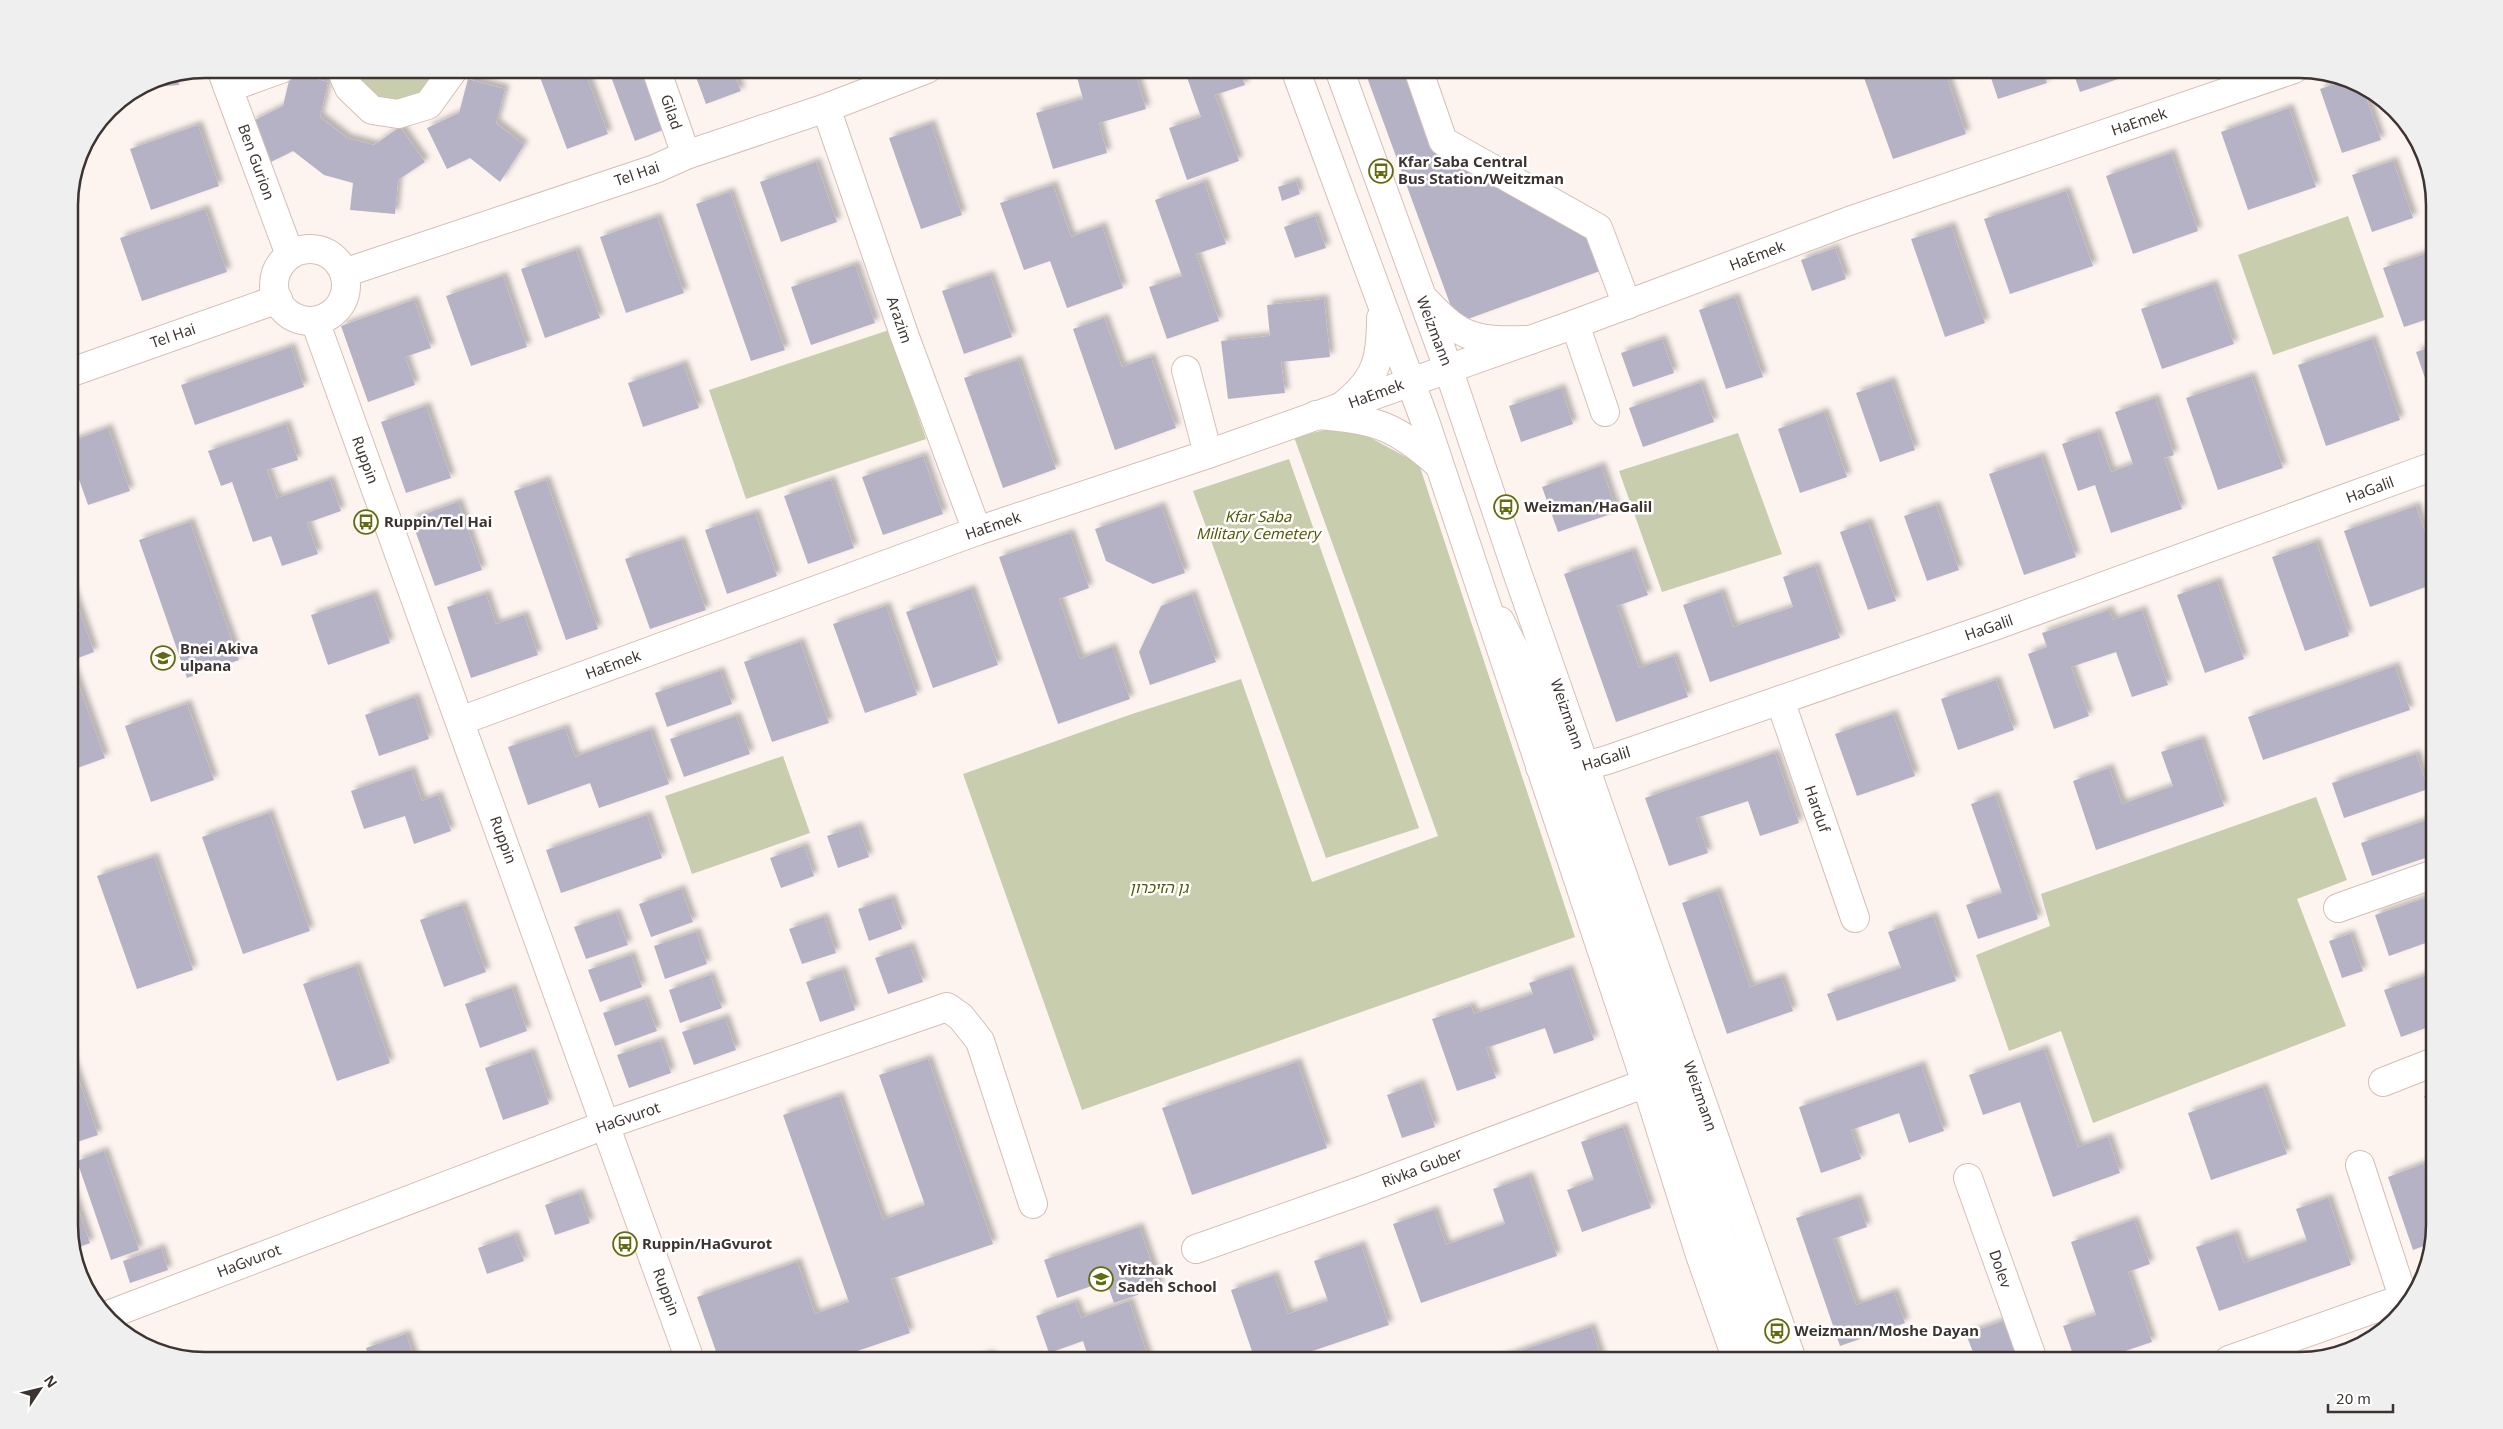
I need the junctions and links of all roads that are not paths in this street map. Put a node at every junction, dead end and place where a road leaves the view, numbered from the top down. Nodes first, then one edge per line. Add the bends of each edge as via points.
1 (224, 78) edge
2 (345, 78) edge
3 (448, 78) edge
4 (659, 78) edge
5 (903, 78) edge
6 (1298, 78) edge
7 (1342, 78) edge
8 (1421, 78) edge
9 (2268, 78) edge
10 (826, 108) junction
11 (686, 155) junction
12 (290, 255) junction
13 (344, 273) junction
14 (1420, 295) junction
15 (278, 299) junction
16 (1627, 305) junction
17 (1381, 306) junction
18 (315, 321) junction
19 (1575, 324) junction
20 (1530, 340) junction
21 (1448, 368) junction
22 (78, 369) edge
23 (1186, 370) dead end
24 (1411, 382) junction
25 (1328, 411) junction
26 (1605, 412) dead end
27 (1208, 454) junction
28 (1439, 465) junction
29 (2425, 469) edge
30 (976, 531) junction
31 (1780, 700) junction
32 (460, 721) junction
33 (1562, 768) junction
34 (2426, 877) edge
35 (2338, 908) dead end
36 (1855, 918) dead end
37 (2426, 1065) edge
38 (2383, 1082) dead end
39 (1646, 1083) junction
40 (605, 1125) junction
41 (2360, 1164) dead end
42 (1968, 1178) dead end
43 (1033, 1204) dead end
44 (1196, 1249) dead end
45 (2405, 1292) edge
46 (2399, 1302) edge
47 (114, 1313) edge
48 (687, 1352) edge
49 (1735, 1352) edge
50 (1761, 1352) edge
51 (1789, 1352) edge
52 (2030, 1352) edge
53 (2252, 1352) edge

1 - 12 street, Ben Gurion
2 - 3 street via 349,88 372,110 398,114 428,105
4 - 11 street, Gilad
5 - 10 street, Tel Hai
6 - 17 street, Weizmann
7 - 14 street, Weizmann
8 - 16 street via 1443,141 1598,228
9 - 16 street, HaEmek via 1849,221
10 - 11 street, Tel Hai
10 - 30 street, Arazim
11 - 13 street, Tel Hai via 646,172
12 - 13 street via 305,249 317,250 334,258
12 - 15 street via 276,275
13 - 18 street via 344,299 332,313
14 - 20 street via 1457,331 1477,339
14 - 21 street, Weizmann
15 - 18 street via 295,317
15 - 22 street, Tel Hai
16 - 19 street, HaEmek
17 - 24 street, Weizmann
17 - 25 street via 1381,339 1377,362 1368,383
18 - 32 street, Ruppin
19 - 20 street, HaEmek
19 - 26 street
20 - 21 street, HaEmek
21 - 24 street, HaEmek
21 - 33 street, Weizmann via 1517,572
23 - 27 street
24 - 25 street, HaEmek
24 - 28 street, Weizmann
25 - 27 street, HaEmek
25 - 28 street via 1377,423 1400,433
27 - 30 street, HaEmek
28 - 33 street, Weizmann via 1475,575
29 - 31 street, HaGalil
30 - 32 street, HaEmek
31 - 33 street, HaGalil
31 - 36 street, Harduf
32 - 40 street, Ruppin
33 - 39 street, Weizmann
33 - 50 street via 1598,826 1610,897 1719,1235
33 - 51 street, Weizmann via 1735,1200
34 - 35 street
37 - 38 street
39 - 44 street, Rivka Guber
39 - 49 street, Weizmann via 1700,1254
40 - 43 street, HaGvurot via 948,1007 980,1041
40 - 47 street, HaGvurot
40 - 48 street, Ruppin
41 - 45 street
42 - 52 street, Dolev
46 - 53 street

